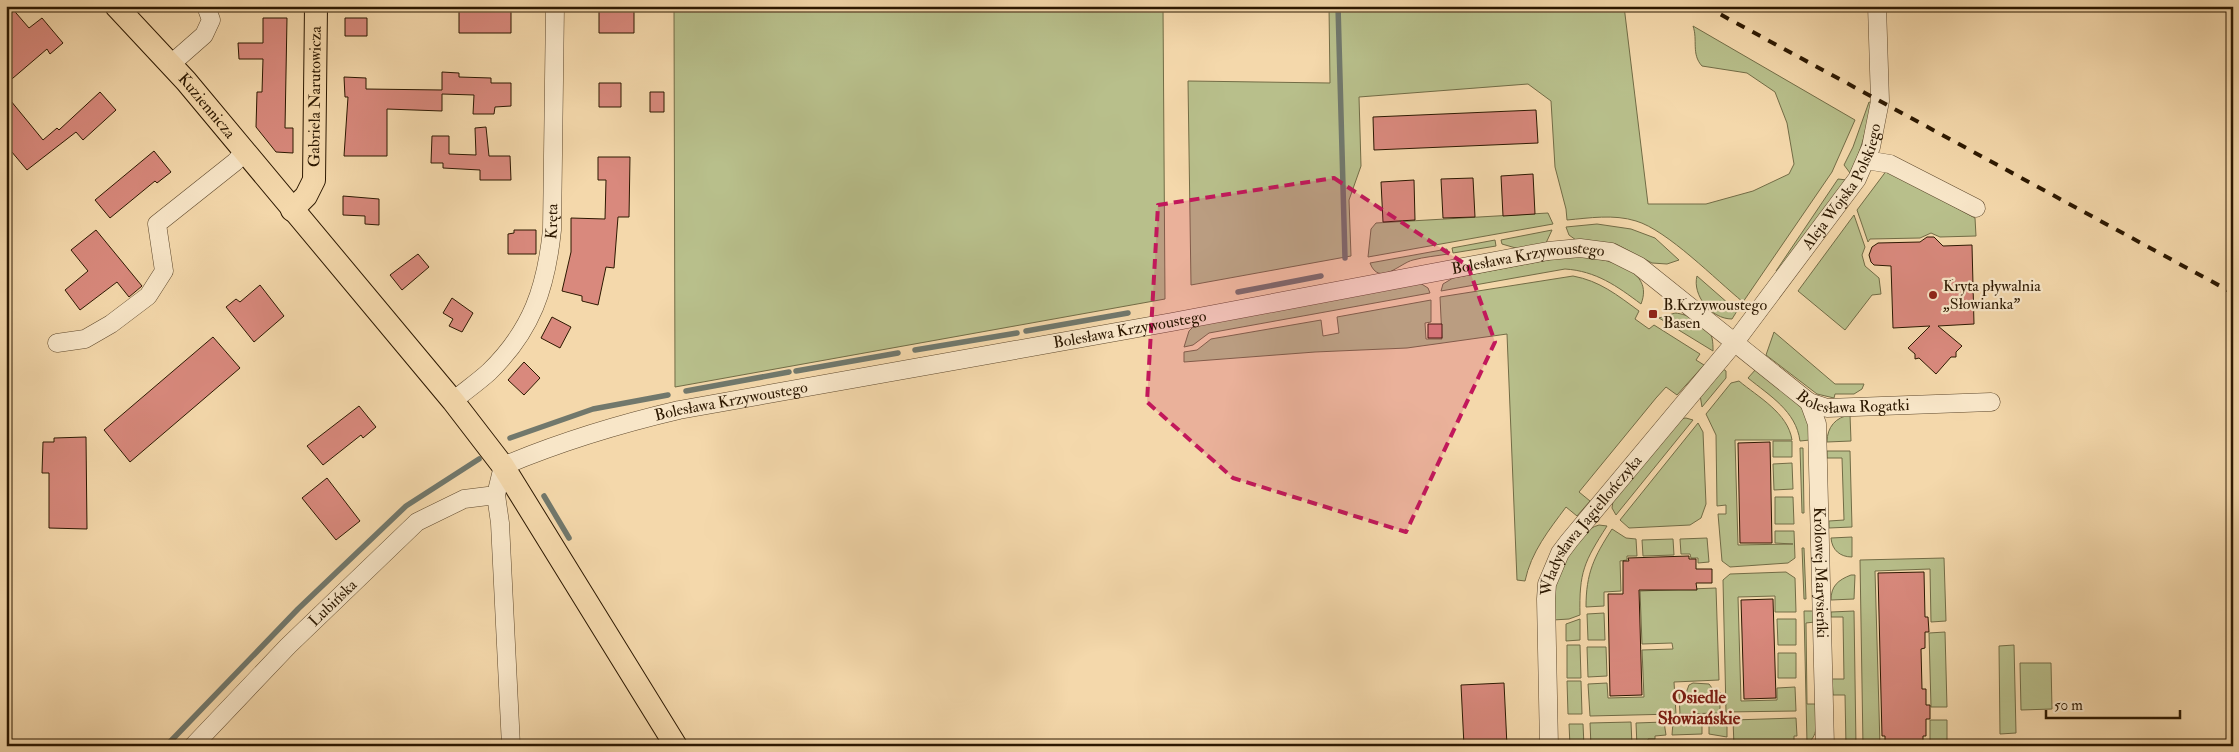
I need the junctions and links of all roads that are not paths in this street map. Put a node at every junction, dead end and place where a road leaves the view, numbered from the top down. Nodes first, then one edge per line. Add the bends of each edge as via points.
1 (206, 6) edge
2 (316, 6) edge
3 (555, 6) edge
4 (1877, 6) edge
5 (119, 8) edge
6 (171, 64) junction
7 (244, 152) junction
8 (1866, 160) junction
9 (1976, 208) dead end
10 (292, 210) junction
11 (1735, 342) junction
12 (57, 343) dead end
13 (453, 401) junction
14 (1809, 402) junction
15 (1991, 402) dead end
16 (503, 466) junction
17 (496, 495) junction
18 (192, 746) edge
19 (511, 746) edge
20 (676, 746) edge
21 (1549, 746) edge
22 (1825, 746) edge

1 - 6 street via 211,20 204,35
2 - 10 main road, Gabriela Narutowicza via 314,180 306,196
3 - 13 street, Kręta via 552,230 548,267 540,296 507,353
4 - 8 street, Aleja Wojska Polskiego via 1880,101
5 - 6 main road, Kuziennicza
6 - 7 main road, Kuziennicza
7 - 10 main road, Kuziennicza
7 - 12 street via 157,224 164,271 148,296 111,324 84,339
8 - 9 street via 1890,164
8 - 11 street, Aleja Wojska Polskiego via 1857,179
10 - 13 main road
11 - 14 street, Bolesława Rogatki
11 - 16 street, Bolesława Krzywoustego via 1639,266 1610,252 1580,248 1548,251 679,410 538,451
11 - 21 street, Władysława Jagiellończyka via 1560,552 1551,571 1546,599
13 - 16 main road
14 - 15 street, Bolesława Rogatki via 1827,408
14 - 22 street, Królowej Marysieńki via 1817,424
16 - 17 street
16 - 20 main road
17 - 18 street, Lubińska via 464,499 417,522 288,646
17 - 19 street

